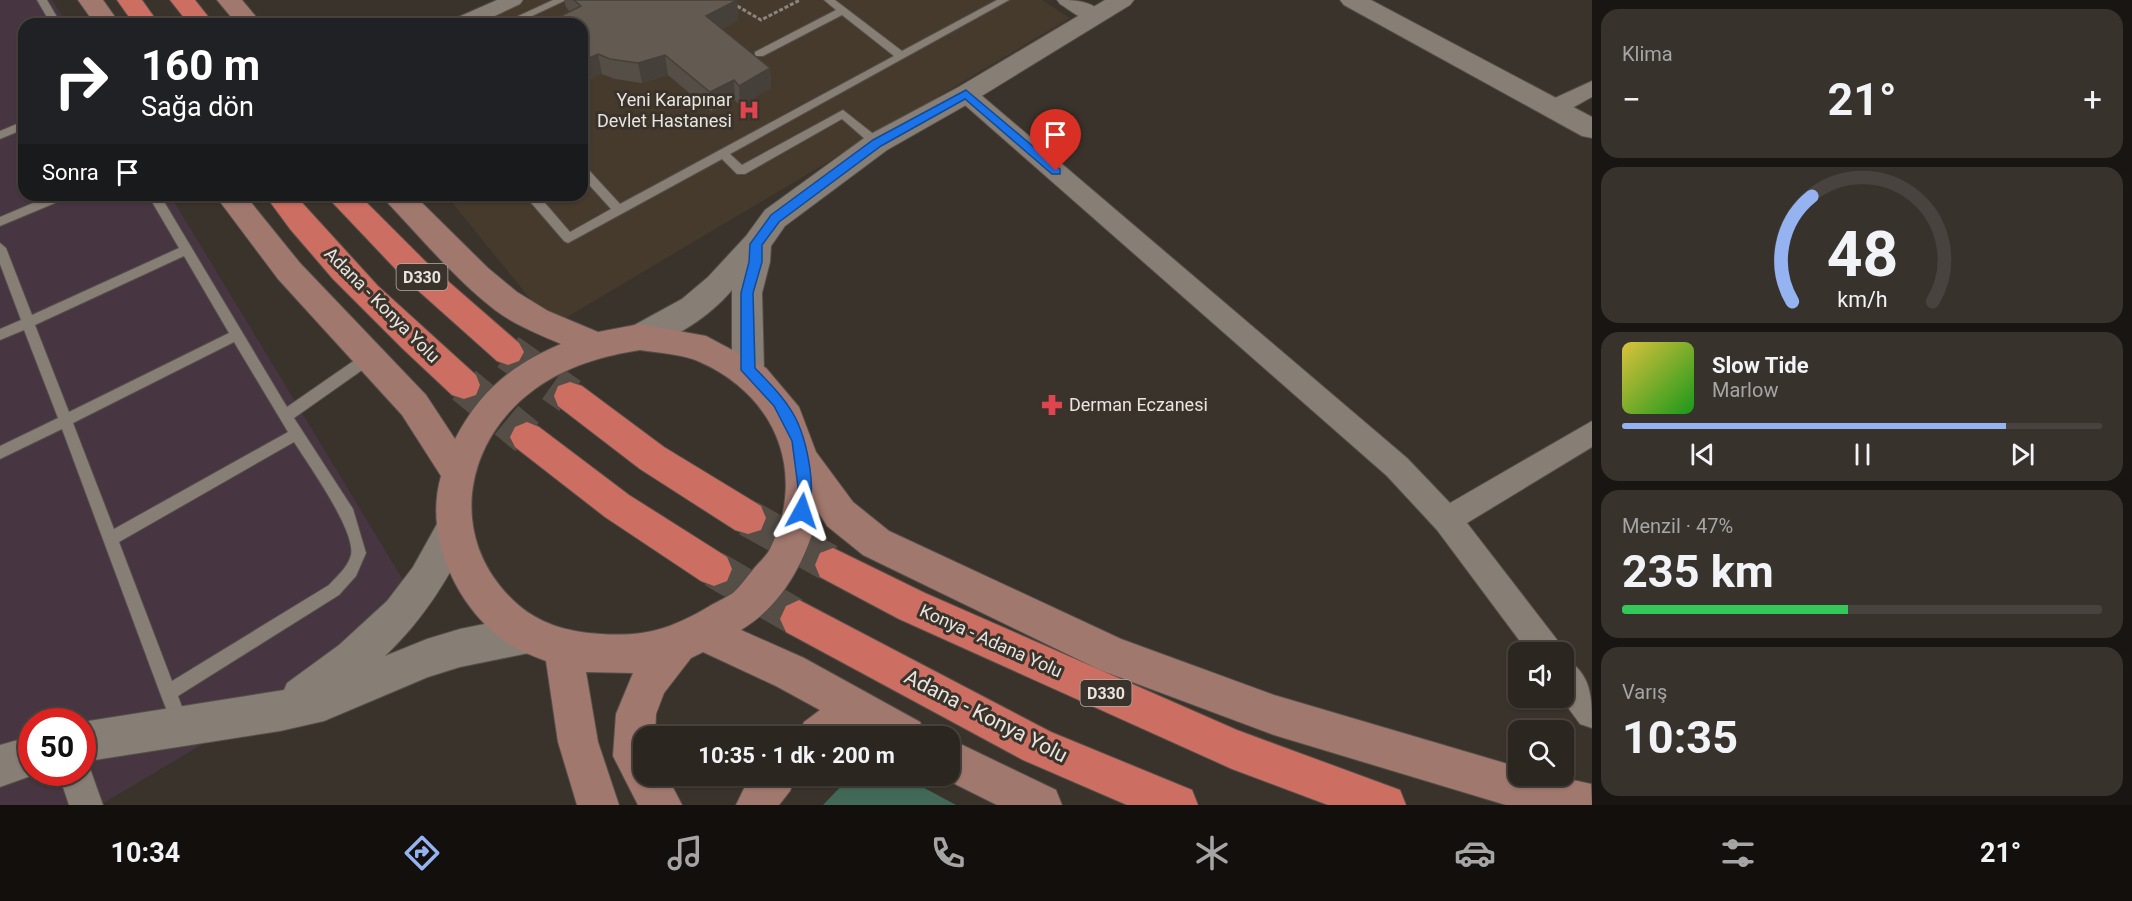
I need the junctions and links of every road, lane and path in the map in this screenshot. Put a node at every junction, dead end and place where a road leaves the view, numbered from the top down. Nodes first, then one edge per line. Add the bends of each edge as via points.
1 (42, 0) edge
2 (90, 0) edge
3 (129, 0) edge
4 (182, 0) edge
5 (229, 0) edge
6 (474, 0) edge
7 (513, 0) edge
8 (561, 0) edge
9 (727, 0) edge
10 (800, 0) edge
11 (829, 0) edge
12 (1004, 0) edge
13 (1067, 0) edge
14 (1122, 0) edge
15 (1352, 0) edge
16 (843, 11) junction
17 (1095, 17) junction
18 (52, 18) edge
19 (104, 18) edge
20 (142, 18) edge
21 (197, 18) edge
22 (245, 18) edge
23 (460, 18) edge
24 (474, 18) edge
25 (520, 18) edge
26 (759, 54) dead end
27 (901, 56) junction
28 (1592, 88) edge
29 (966, 94) junction
30 (1552, 108) junction
31 (18, 128) edge
32 (1592, 129) edge
33 (0, 135) edge
34 (877, 143) junction
35 (723, 154) junction
36 (588, 176) edge
37 (49, 201) edge
38 (157, 201) edge
39 (234, 201) edge
40 (284, 201) edge
41 (348, 201) edge
42 (403, 201) edge
43 (536, 201) edge
44 (619, 210) junction
45 (0, 222) edge
46 (756, 244) junction
47 (0, 248) edge
48 (186, 250) junction
49 (28, 322) junction
50 (0, 335) edge
51 (237, 335) junction
52 (640, 337) junction
53 (593, 344) junction
54 (508, 352) tunnel mouth
55 (370, 357) junction
56 (748, 370) junction
57 (464, 385) tunnel mouth
58 (570, 396) tunnel mouth
59 (285, 416) junction
60 (65, 420) junction
61 (1592, 433) edge
62 (296, 434) junction
63 (527, 437) tunnel mouth
64 (0, 453) edge
65 (804, 464) junction
66 (458, 473) junction
67 (748, 518) tunnel mouth
68 (1447, 520) junction
69 (455, 526) junction
70 (110, 539) junction
71 (833, 565) tunnel mouth
72 (714, 569) tunnel mouth
73 (799, 619) tunnel mouth
74 (690, 639) junction
75 (546, 641) junction
76 (1539, 642) edge
77 (1574, 688) edge
78 (175, 709) junction
79 (280, 711) junction
80 (858, 712) junction
81 (1592, 712) edge
82 (831, 726) edge
83 (886, 726) edge
84 (96, 737) edge
85 (18, 760) edge
86 (960, 764) edge
87 (0, 766) edge
88 (80, 786) edge
89 (766, 786) edge
90 (86, 805) edge
91 (598, 805) edge
92 (661, 805) edge
93 (757, 805) edge
94 (1041, 805) edge
95 (1177, 805) edge
96 (1385, 805) edge
97 (1591, 805) edge

1 - 18 lane
2 - 19 main road
3 - 20 highway
4 - 21 highway
5 - 22 main road
6 - 23 street
7 - 24 street
8 - 25 lane
9 - 10 path via 761,20
11 - 16 lane
12 - 27 lane
13 - 17 street
14 - 17 street
15 - 30 street
16 - 26 lane
16 - 27 lane
17 - 29 street
27 - 35 lane
28 - 30 street
29 - 34 street
29 - 68 street via 1397,467
30 - 32 street
31 - 33 lane
34 - 35 lane via 843,114 741,171
34 - 46 street via 775,218
35 - 44 lane
36 - 44 lane
37 - 45 lane
38 - 48 lane
39 - 55 main road via 289,271
40 - 57 highway, Adana - Konya Yolu / D330 via 348,276
41 - 54 highway, D330 via 415,270
42 - 53 main road via 453,254 506,301
43 - 44 lane via 568,238
46 - 52 street via 693,308
46 - 56 street via 747,293
47 - 49 lane
48 - 49 lane
48 - 51 lane
49 - 50 lane
49 - 60 lane
51 - 59 lane
51 - 60 lane
52 - 53 main road
52 - 56 main road via 687,342
53 - 66 main road via 548,363 508,392 477,429
55 - 59 lane
55 - 66 main road via 414,405
56 - 65 main road via 779,401 791,420
58 - 67 highway via 652,458
59 - 62 lane
60 - 64 lane
60 - 70 lane
61 - 68 street
62 - 70 lane
62 - 78 lane via 348,514 359,553 351,572 334,590
63 - 72 highway via 618,506
65 - 74 main road via 802,511 784,558 751,600
65 - 97 main road via 840,514 876,543 1114,656 1274,715 1519,788
66 - 69 main road
68 - 76 street
69 - 75 main road via 465,568 477,589 514,625
69 - 79 street via 426,580 401,613 333,675
70 - 78 lane
71 - 96 highway, Konya - Adana Yolu / D330 via 912,606 1232,749
73 - 95 highway, Adana - Konya Yolu via 1037,746
74 - 75 main road via 648,652 619,655 590,654
74 - 80 main road via 790,672
74 - 92 main road via 650,680 636,714 633,756
75 - 79 street via 460,648 324,701
75 - 91 main road
77 - 81 street
78 - 79 street
78 - 84 street
80 - 82 main road
80 - 83 main road
85 - 87 street
86 - 94 main road
88 - 90 street
89 - 93 main road

